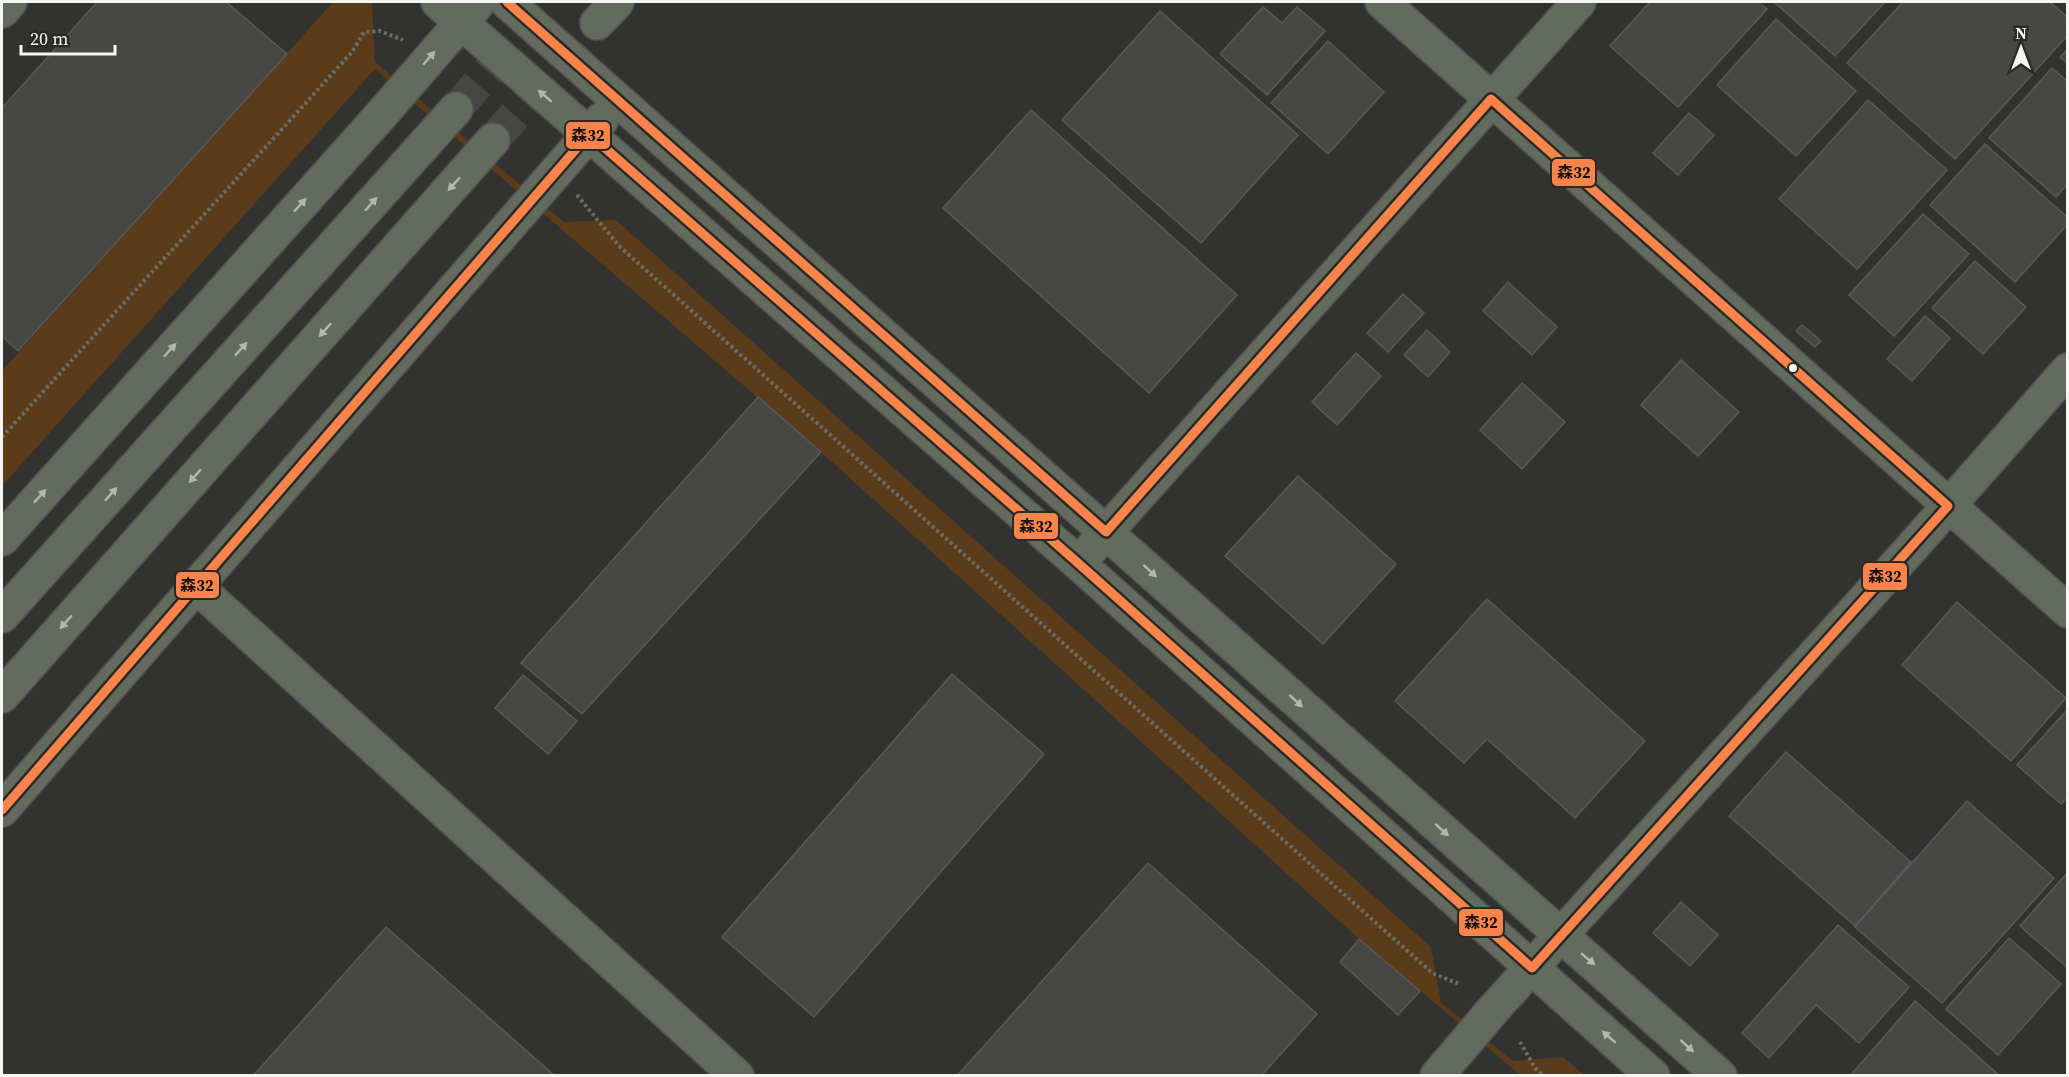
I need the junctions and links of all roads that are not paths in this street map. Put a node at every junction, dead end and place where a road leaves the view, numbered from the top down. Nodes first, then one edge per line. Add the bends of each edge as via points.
1 (10, 2) edge
2 (507, 2) edge
3 (1382, 2) edge
4 (1579, 2) edge
5 (459, 8) edge
6 (2, 11) edge
7 (1491, 99) junction
8 (618, 101) junction
9 (456, 109) tunnel mouth
10 (589, 134) junction
11 (493, 140) tunnel mouth
12 (2067, 370) edge
13 (1948, 506) junction
14 (1107, 532) junction
15 (2, 539) edge
16 (1078, 563) junction
17 (197, 587) junction
18 (2067, 611) edge
19 (2, 616) edge
20 (2, 696) edge
21 (2, 810) edge
22 (1561, 936) junction
23 (1532, 968) junction
24 (737, 1076) edge
25 (1437, 1076) edge
26 (1653, 1076) edge
27 (1720, 1076) edge

1 - 6 street
2 - 8 street
3 - 7 street
4 - 7 street
10 -> 5 street
15 -> 5 street via 373,124
7 - 13 street
7 - 14 street
8 - 10 street
8 - 14 street
19 -> 9 street
10 - 16 street
10 - 17 street
11 -> 20 street
12 - 13 street
13 - 18 street
13 - 22 street
14 - 16 street
14 -> 22 street
16 - 23 street
17 - 21 street
17 - 24 street
22 - 23 street
22 -> 27 street
23 - 25 street
26 -> 23 street

